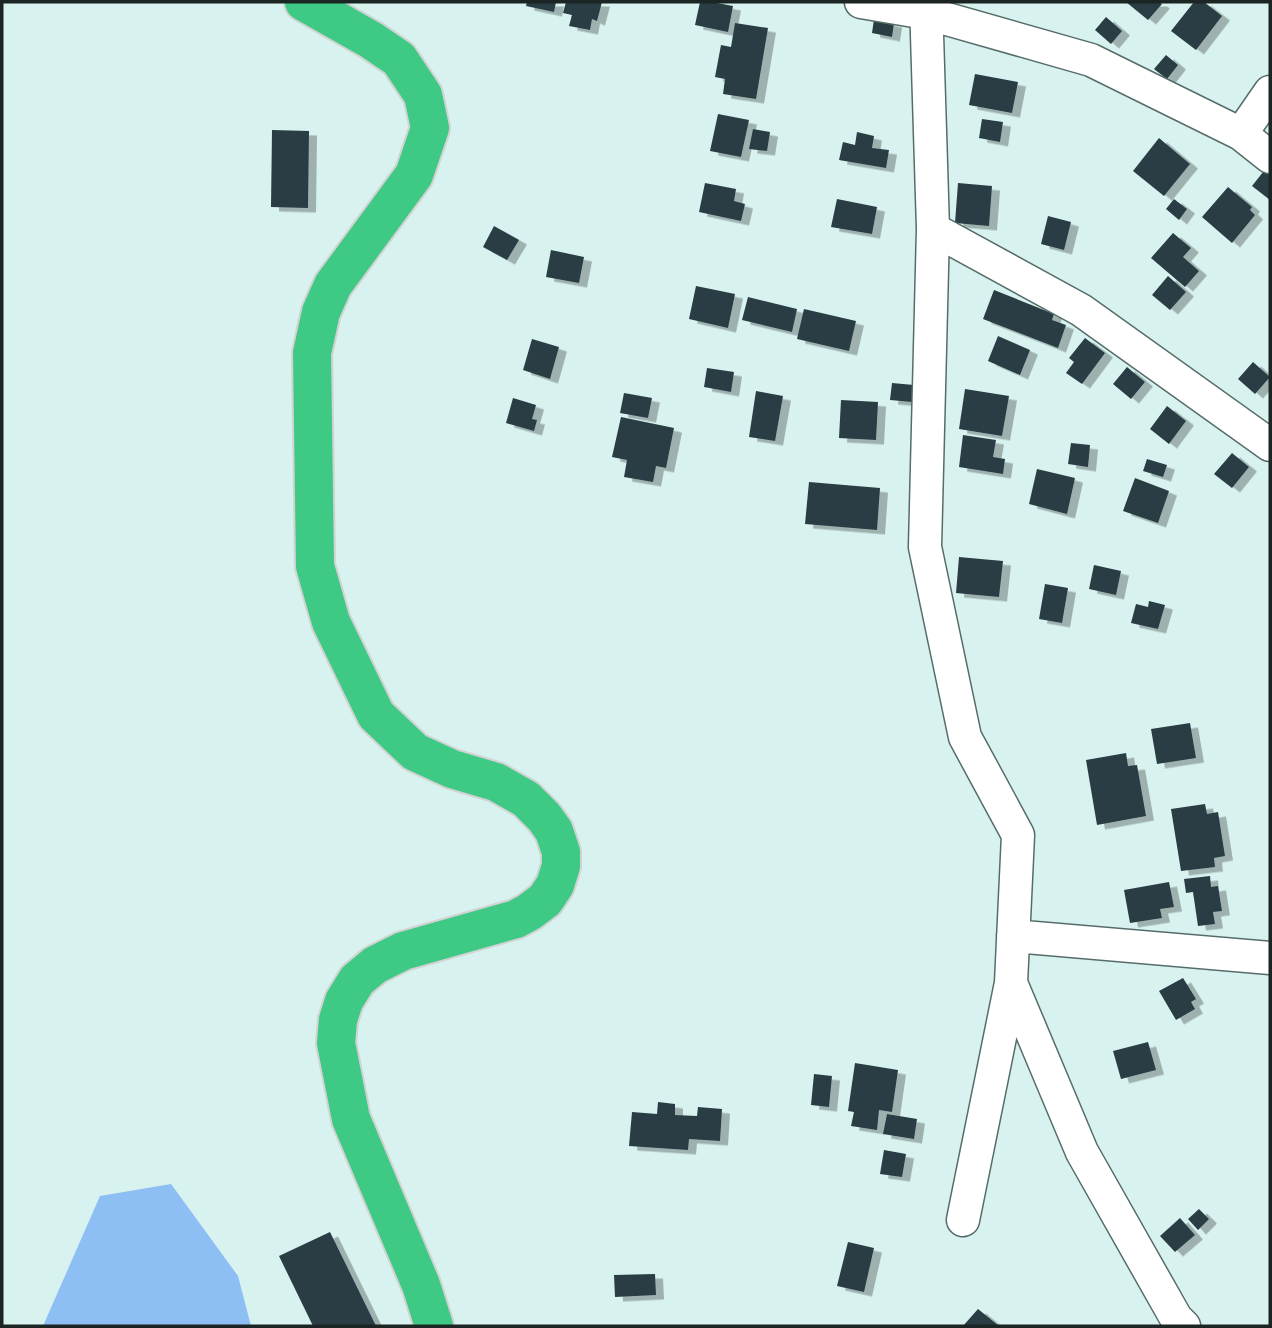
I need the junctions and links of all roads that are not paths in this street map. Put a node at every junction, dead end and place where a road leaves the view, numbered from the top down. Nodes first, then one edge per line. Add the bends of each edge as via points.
1 (304, 2) edge
2 (861, 2) edge
3 (926, 8) edge
4 (1270, 92) edge
5 (1241, 134) junction
6 (1270, 157) edge
7 (933, 229) junction
8 (1270, 445) edge
9 (1013, 936) junction
10 (1270, 958) edge
11 (1011, 983) junction
12 (962, 1220) dead end
13 (434, 1326) edge
14 (1184, 1326) edge

1 - 13 highway via 399,59 423,95 430,128 414,174 333,285 316,331 312,353 315,566 331,622 376,715 415,752 496,782 526,799 554,831 561,852 555,885 545,900 516,919 403,951 375,965 357,980 338,1020 336,1043 351,1119
2 - 3 street
3 - 5 street via 1091,60
3 - 7 street
4 - 5 street
5 - 6 street
7 - 8 street via 1081,310
7 - 9 street via 925,547 965,737 1018,835
9 - 10 street
9 - 11 street
11 - 12 street
11 - 14 street via 1082,1152

